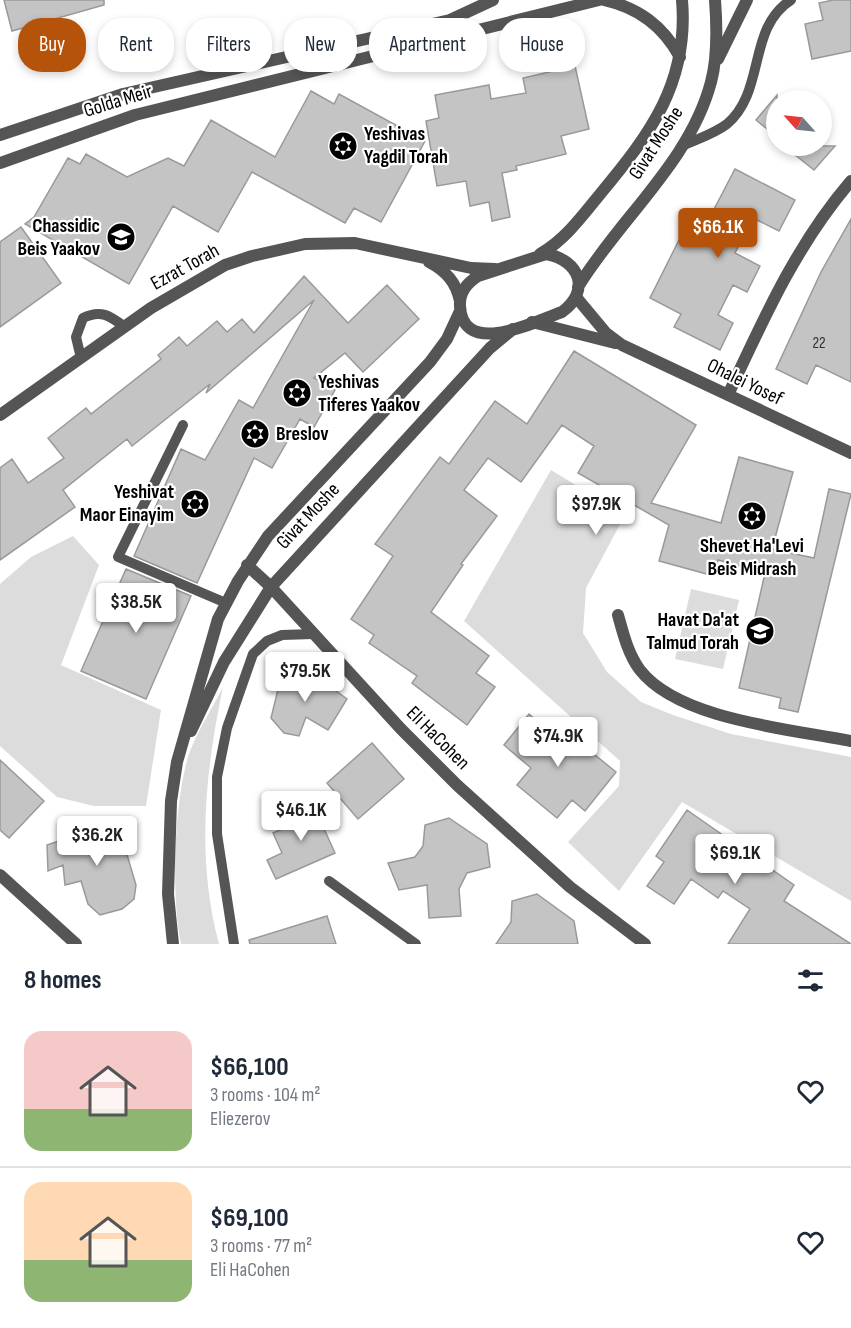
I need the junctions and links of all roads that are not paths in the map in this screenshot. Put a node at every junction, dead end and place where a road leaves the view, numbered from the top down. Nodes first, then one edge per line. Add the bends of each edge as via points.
1 (493, 0) edge
2 (599, 0) edge
3 (604, 0) edge
4 (682, 0) edge
5 (715, 0) edge
6 (747, 0) edge
7 (791, 0) edge
8 (680, 57) junction
9 (713, 72) junction
10 (0, 135) edge
11 (682, 146) junction
12 (0, 163) edge
13 (851, 181) edge
14 (536, 256) junction
15 (419, 258) junction
16 (499, 269) junction
17 (577, 292) junction
18 (460, 306) junction
19 (532, 322) junction
20 (125, 327) junction
21 (513, 329) junction
22 (622, 345) junction
23 (81, 358) junction
24 (728, 395) junction
25 (0, 415) edge
26 (183, 425) dead end
27 (851, 453) edge
28 (247, 565) junction
29 (271, 587) junction
30 (226, 603) junction
31 (618, 615) dead end
32 (313, 634) junction
33 (851, 741) edge
34 (177, 762) junction
35 (0, 876) edge
36 (329, 881) dead end
37 (76, 944) edge
38 (173, 944) edge
39 (234, 944) edge
40 (416, 944) edge
41 (645, 944) edge

1 - 10 street, Golda Meir via 450,20 146,88
2 - 12 street, Golda Meir via 135,115
3 - 8 street via 631,8 652,21
4 - 8 street, Givat Moshe
5 - 9 street, Givat Moshe
6 - 9 street
7 - 11 lane via 769,25 741,108 718,130
8 - 14 street, Givat Moshe via 668,96 632,156 562,238
9 - 11 street, Givat Moshe via 699,115
11 - 17 street, Givat Moshe via 614,234
13 - 24 street via 827,209 779,285
14 - 16 street, Givat Moshe
14 - 17 street, Ohalei Yosef via 554,255 570,263 576,272
15 - 16 street, Ezrat Torah
15 - 18 street, Ezrat Torah via 451,279
15 - 20 street, Ezrat Torah via 355,243 305,244 271,250 225,265
16 - 18 street, Givat Moshe via 470,282
17 - 19 street, Givat Moshe via 562,312
17 - 22 street, Ohalei Yosef via 606,333
18 - 21 street, Ezrat Torah via 471,328 480,334
18 - 28 street, Givat Moshe via 447,339 430,362 290,510
19 - 21 street, Givat Moshe
19 - 22 street, Ohalei Yosef
20 - 23 street, Ezrat Torah
20 - 23 lane via 103,313 83,318 76,337
21 - 29 street, Givat Moshe via 490,348
22 - 24 street, Ohalei Yosef
23 - 25 street, Ezrat Torah
24 - 27 street, Ohalei Yosef
26 - 30 lane via 118,557
28 - 29 street, Eli HaCohen
28 - 30 street, Givat Moshe
29 - 32 street, Eli HaCohen
29 - 34 street, Givat Moshe via 224,662
30 - 34 street, Givat Moshe via 209,645
31 - 33 street via 625,641 640,670 661,690 686,704
32 - 39 lane via 282,635 267,641 254,654 227,728 218,777 217,834
32 - 41 street, Eli HaCohen via 458,785 570,887
34 - 38 street, Givat Moshe via 168,834
35 - 37 street
36 - 40 lane

